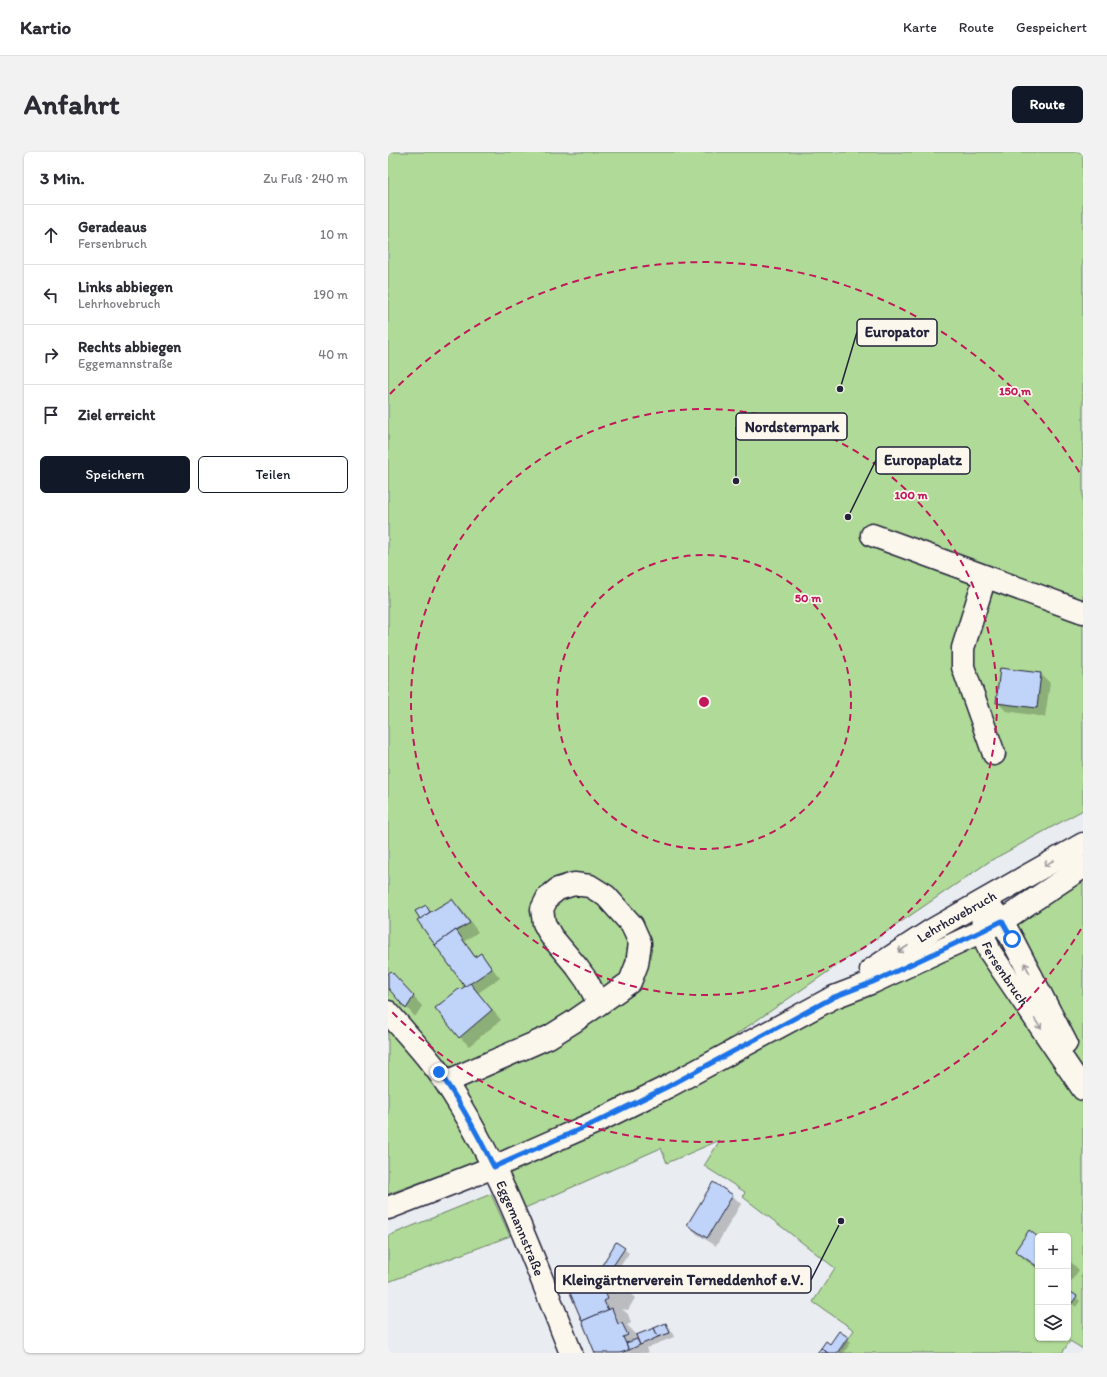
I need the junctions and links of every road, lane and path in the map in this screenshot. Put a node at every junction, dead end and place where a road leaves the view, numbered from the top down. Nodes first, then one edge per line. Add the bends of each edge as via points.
1 (872, 535) dead end
2 (985, 577) junction
3 (1083, 612) edge
4 (994, 754) dead end
5 (1083, 844) edge
6 (1083, 867) edge
7 (984, 901) junction
8 (1002, 921) junction
9 (982, 931) junction
10 (834, 997) junction
11 (599, 1004) junction
12 (388, 1012) edge
13 (1083, 1078) edge
14 (446, 1082) junction
15 (1083, 1089) edge
16 (494, 1167) junction
17 (388, 1208) edge
18 (572, 1353) edge

1 - 2 street
2 - 3 street
2 - 4 street via 964,648 963,667
5 -> 7 street, Lehrhovebruch
6 - 8 street, Lehrhovebruch
7 - 8 street, Fersenbruch
7 - 9 street, Fersenbruch
7 -> 10 street, Lehrhovebruch via 932,930 864,974
8 - 9 street, Lehrhovebruch
13 -> 8 street, Fersenbruch
9 - 10 street, Lehrhovebruch via 873,982
9 -> 15 street, Fersenbruch via 990,952
10 - 16 street, Lehrhovebruch via 667,1087 594,1123
11 - 11 street via 630,982 637,964 640,943 632,925 606,896 590,886 574,884 558,888 548,896 542,909 544,923 551,936 577,967
11 - 14 street via 549,1037
12 - 14 street, Eggemannstraße
14 - 16 street, Eggemannstraße
16 - 17 street, Lehrhovebruch
16 - 18 street, Eggemannstraße

